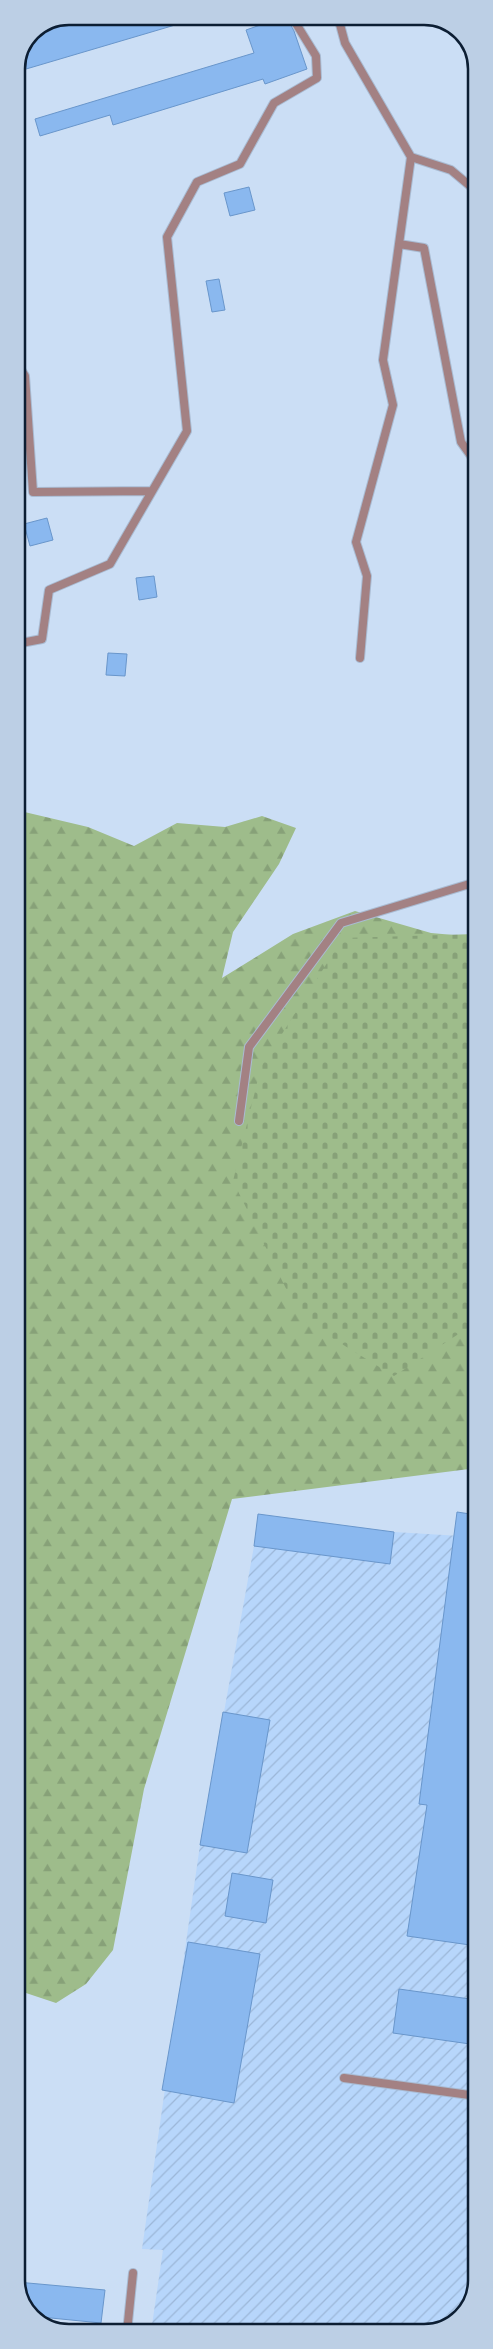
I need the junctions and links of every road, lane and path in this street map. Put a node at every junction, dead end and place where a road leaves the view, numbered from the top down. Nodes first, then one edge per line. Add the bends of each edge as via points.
1 (297, 25) edge
2 (340, 25) edge
3 (411, 157) junction
4 (468, 184) edge
5 (399, 244) junction
6 (25, 389) edge
7 (468, 452) edge
8 (152, 491) junction
9 (25, 643) edge
10 (360, 658) dead end
11 (468, 884) edge
12 (239, 1121) dead end
13 (344, 2078) dead end
14 (468, 2095) edge
15 (133, 2273) dead end
16 (128, 2324) edge

1 - 8 lane via 316,56 317,78 274,103 240,164 197,182 166,238 187,432
2 - 3 lane via 345,43
3 - 4 lane via 451,170
3 - 5 lane
5 - 7 lane via 424,248 461,442
5 - 10 lane via 383,360 393,405 356,542 367,576
6 - 8 lane via 33,492
8 - 9 lane via 110,564 49,590 42,640
11 - 12 lane via 341,924 249,1047
13 - 14 lane
15 - 16 lane

